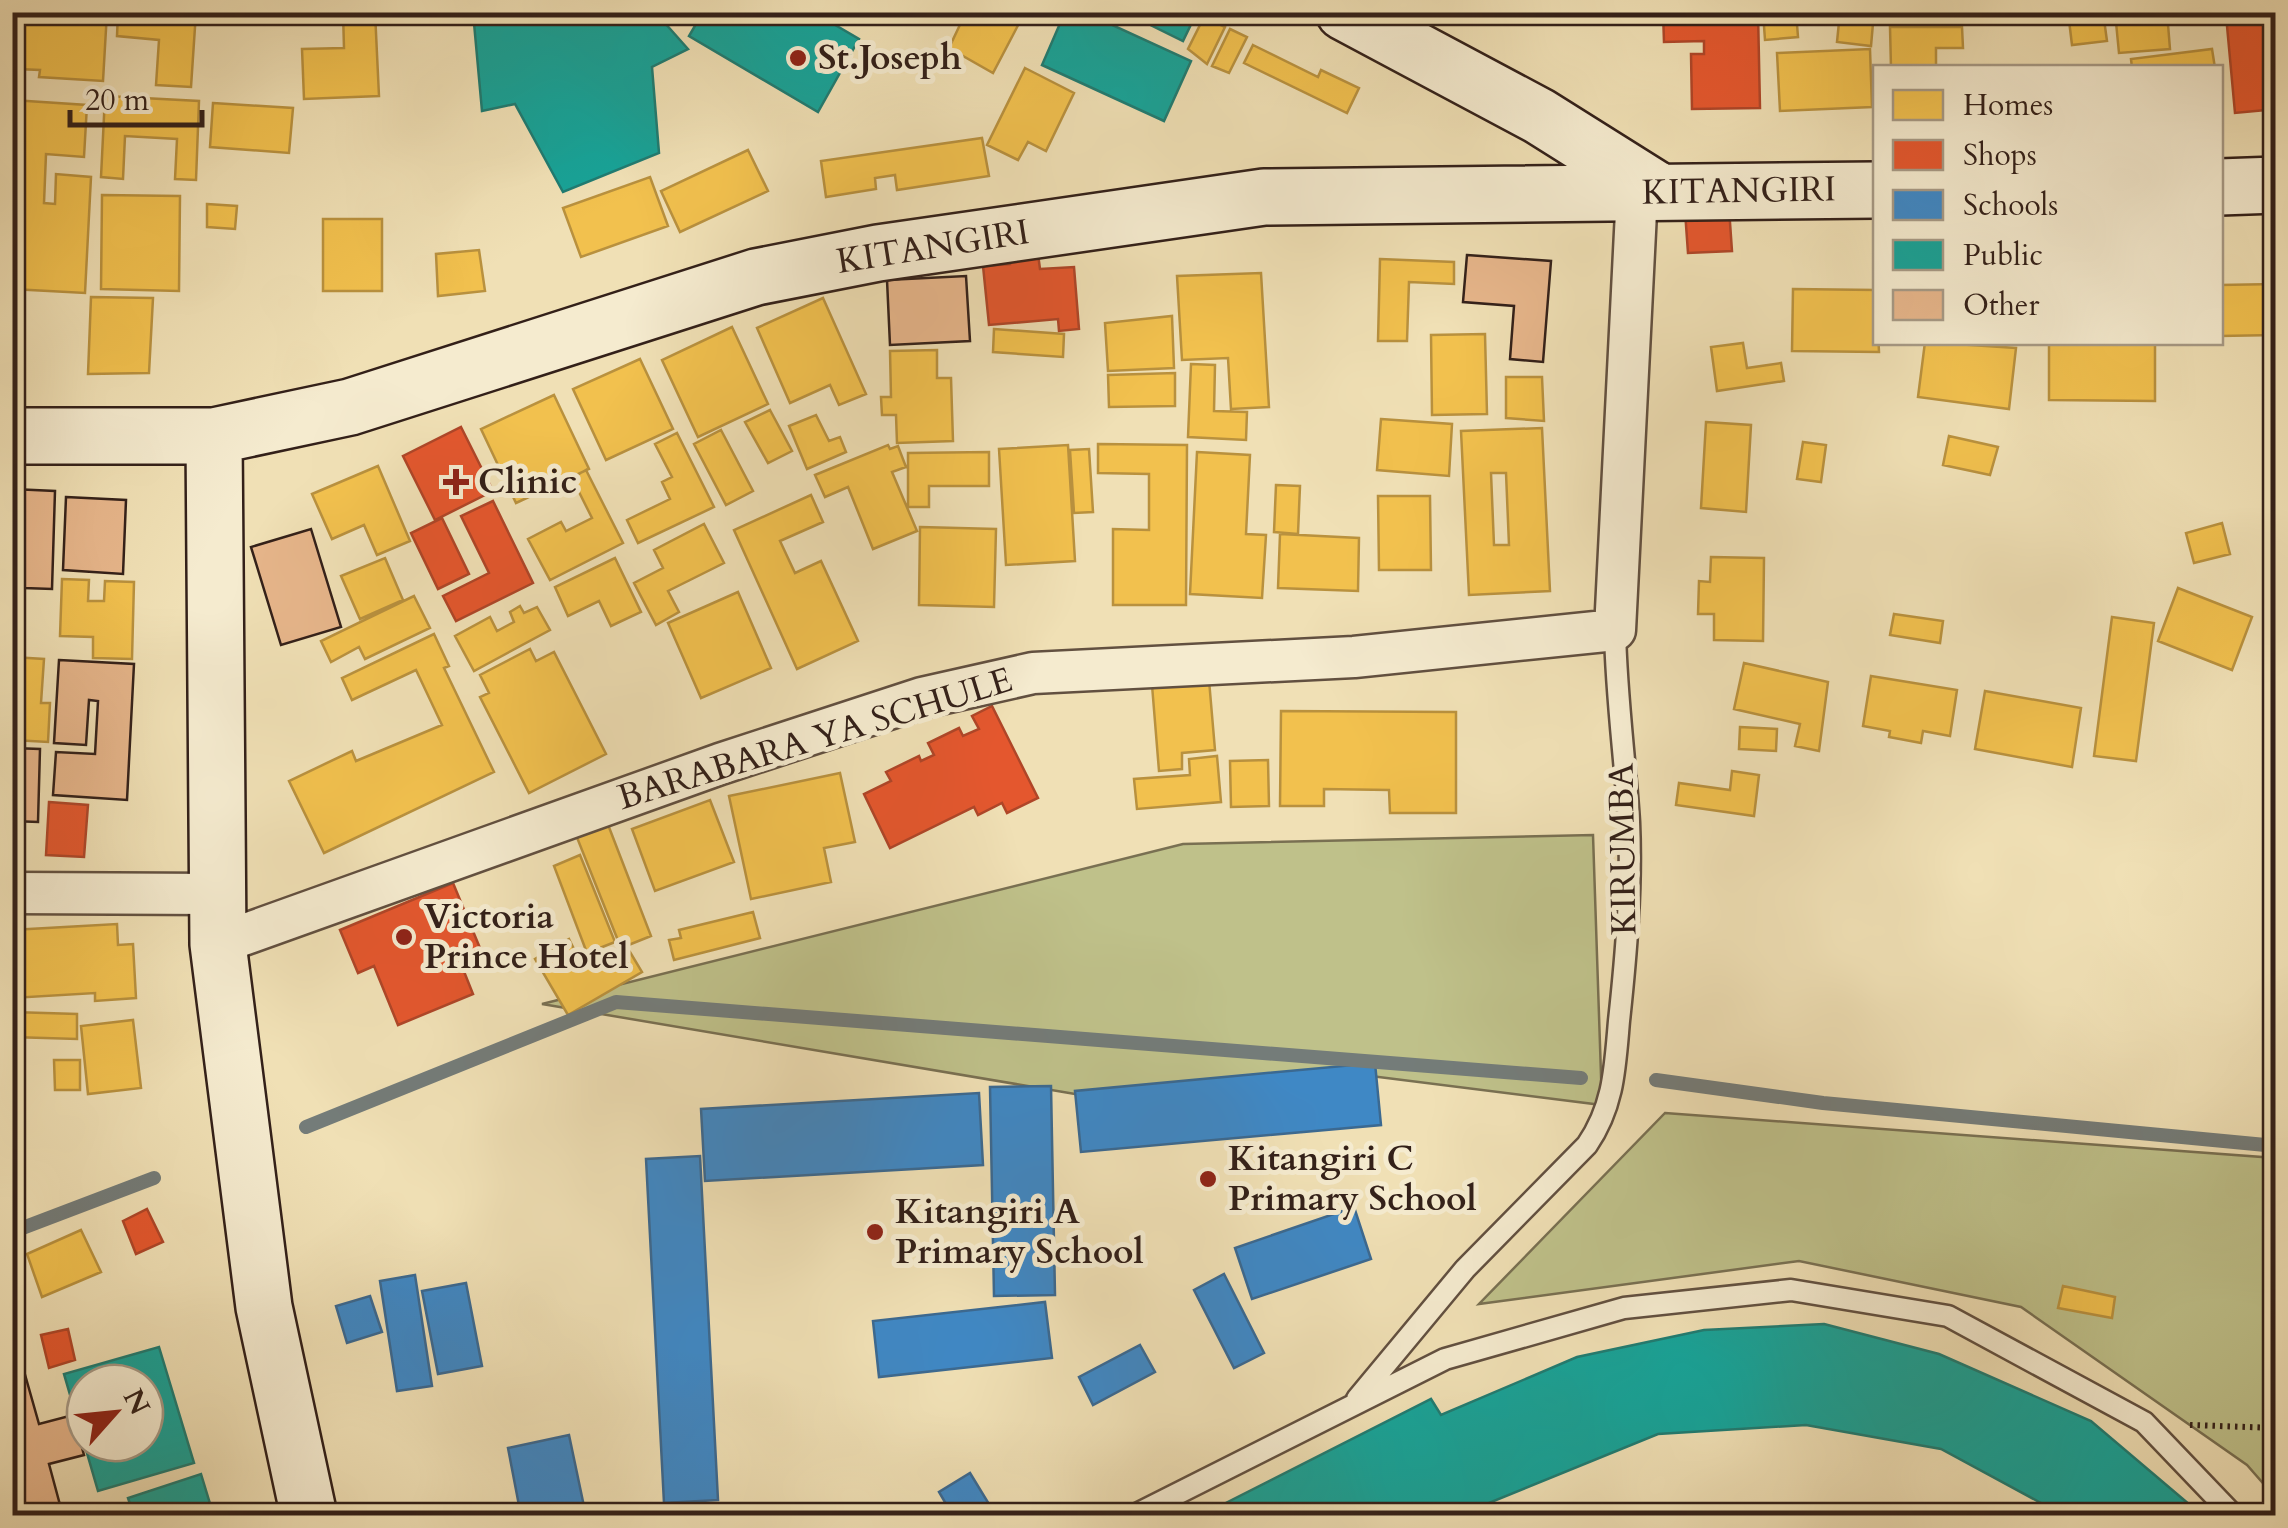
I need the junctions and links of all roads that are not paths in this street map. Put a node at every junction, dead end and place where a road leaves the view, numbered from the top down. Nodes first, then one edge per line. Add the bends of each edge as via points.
1 (1344, 12) edge
2 (2276, 185) edge
3 (2223, 186) edge
4 (1873, 190) edge
5 (1648, 192) junction
6 (12, 436) edge
7 (214, 436) junction
8 (1615, 630) junction
9 (12, 893) edge
10 (216, 919) junction
11 (1349, 1408) junction
12 (308, 1516) edge
13 (1133, 1516) edge
14 (2234, 1516) edge

1 - 5 main road via 1539,116
2 - 3 main road
4 - 5 main road, KITANGIRI
5 - 7 main road, KITANGIRI via 1264,198 878,254 756,277 350,406
5 - 8 street, KIRUMBA
6 - 7 main road, KITANGIRI
7 - 10 main road
8 - 10 street, BARABARA YA SCHULE via 1354,656 1033,672 922,698
8 - 11 lane, KIRUMBA via 1629,823 1612,1098 1603,1122 1551,1184 1465,1269
9 - 10 street
10 - 12 main road via 264,1307
11 - 13 lane
11 - 14 lane via 1445,1359 1624,1308 1791,1290 1948,1316 2144,1422

